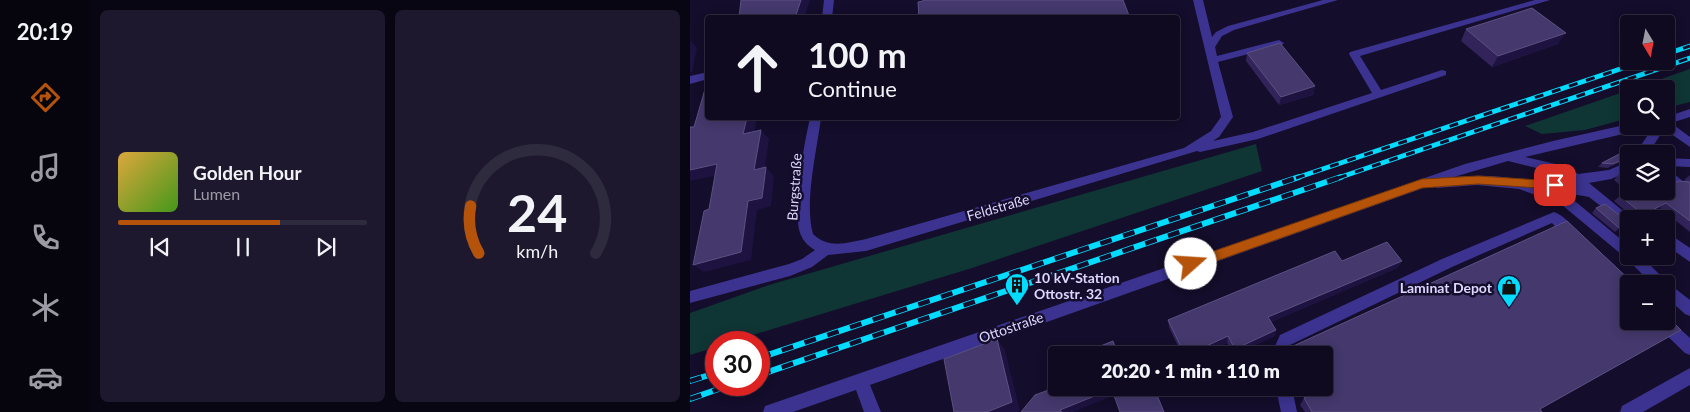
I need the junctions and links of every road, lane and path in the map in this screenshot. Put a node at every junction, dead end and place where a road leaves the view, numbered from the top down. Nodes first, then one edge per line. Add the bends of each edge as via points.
1 (829, 0) edge
2 (1198, 0) edge
3 (1333, 0) edge
4 (1545, 0) edge
5 (827, 15) edge
6 (1279, 43) edge
7 (1210, 47) junction
8 (1214, 60) junction
9 (1442, 73) dead end
10 (705, 76) edge
11 (690, 80) edge
12 (1378, 94) junction
13 (1690, 113) edge
14 (1675, 118) edge
15 (815, 120) edge
16 (1620, 130) edge
17 (1675, 132) edge
18 (1690, 143) edge
19 (1553, 145) junction
20 (1188, 151) junction
21 (1507, 157) junction
22 (1675, 162) edge
23 (1690, 163) edge
24 (1547, 166) junction
25 (1620, 171) edge
26 (1575, 178) junction
27 (1675, 179) edge
28 (1680, 183) edge
29 (1422, 184) junction
30 (1518, 184) junction
31 (1555, 185) junction
32 (1592, 193) junction
33 (1566, 201) junction
34 (1620, 216) edge
35 (1581, 243) edge
36 (1675, 244) edge
37 (1620, 245) edge
38 (826, 248) junction
39 (1690, 256) edge
40 (1643, 265) edge
41 (1653, 275) edge
42 (1675, 296) edge
43 (690, 297) edge
44 (1690, 309) edge
45 (1671, 330) edge
46 (1283, 346) edge
47 (1690, 348) edge
48 (1690, 376) edge
49 (861, 380) junction
50 (1286, 396) edge
51 (771, 412) edge
52 (873, 412) edge
53 (1289, 412) edge
54 (1628, 412) edge

1 - 5 street
2 - 7 street, Feldstraße
3 - 7 street via 1230,28 1218,34
4 - 12 street via 1354,54
6 - 8 street
7 - 8 street, Feldstraße
8 - 20 street, Feldstraße via 1227,117 1216,134
9 - 12 street
10 - 11 street
12 - 20 street via 1254,136
13 - 14 street
15 - 38 street, Burgstraße via 805,212 806,232 814,243
16 - 19 street, Ottostraße
17 - 18 street
19 - 21 street, Ottostraße
19 - 24 street via 1544,154
20 - 38 street, Feldstraße via 866,245
21 - 24 street
21 - 29 street, Ottostraße
22 - 23 street
24 - 26 street via 1565,170
24 - 31 street, Ottostraße
25 - 26 street via 1590,179
26 - 32 street
27 - 28 street
29 - 30 street, Ottostraße via 1478,180
29 - 49 street, Ottostraße
30 - 31 street
30 - 33 street, Ottostraße
31 - 32 street
31 - 33 street, Ottostraße
32 - 34 street
33 - 37 street, Ottostraße
35 - 46 street via 1554,217 1447,263 1286,340
36 - 39 street
38 - 43 street via 790,270
40 - 41 street, Ottostraße
42 - 44 street
45 - 47 street
48 - 54 street
49 - 51 street, Ottostraße
49 - 52 street
50 - 53 street

